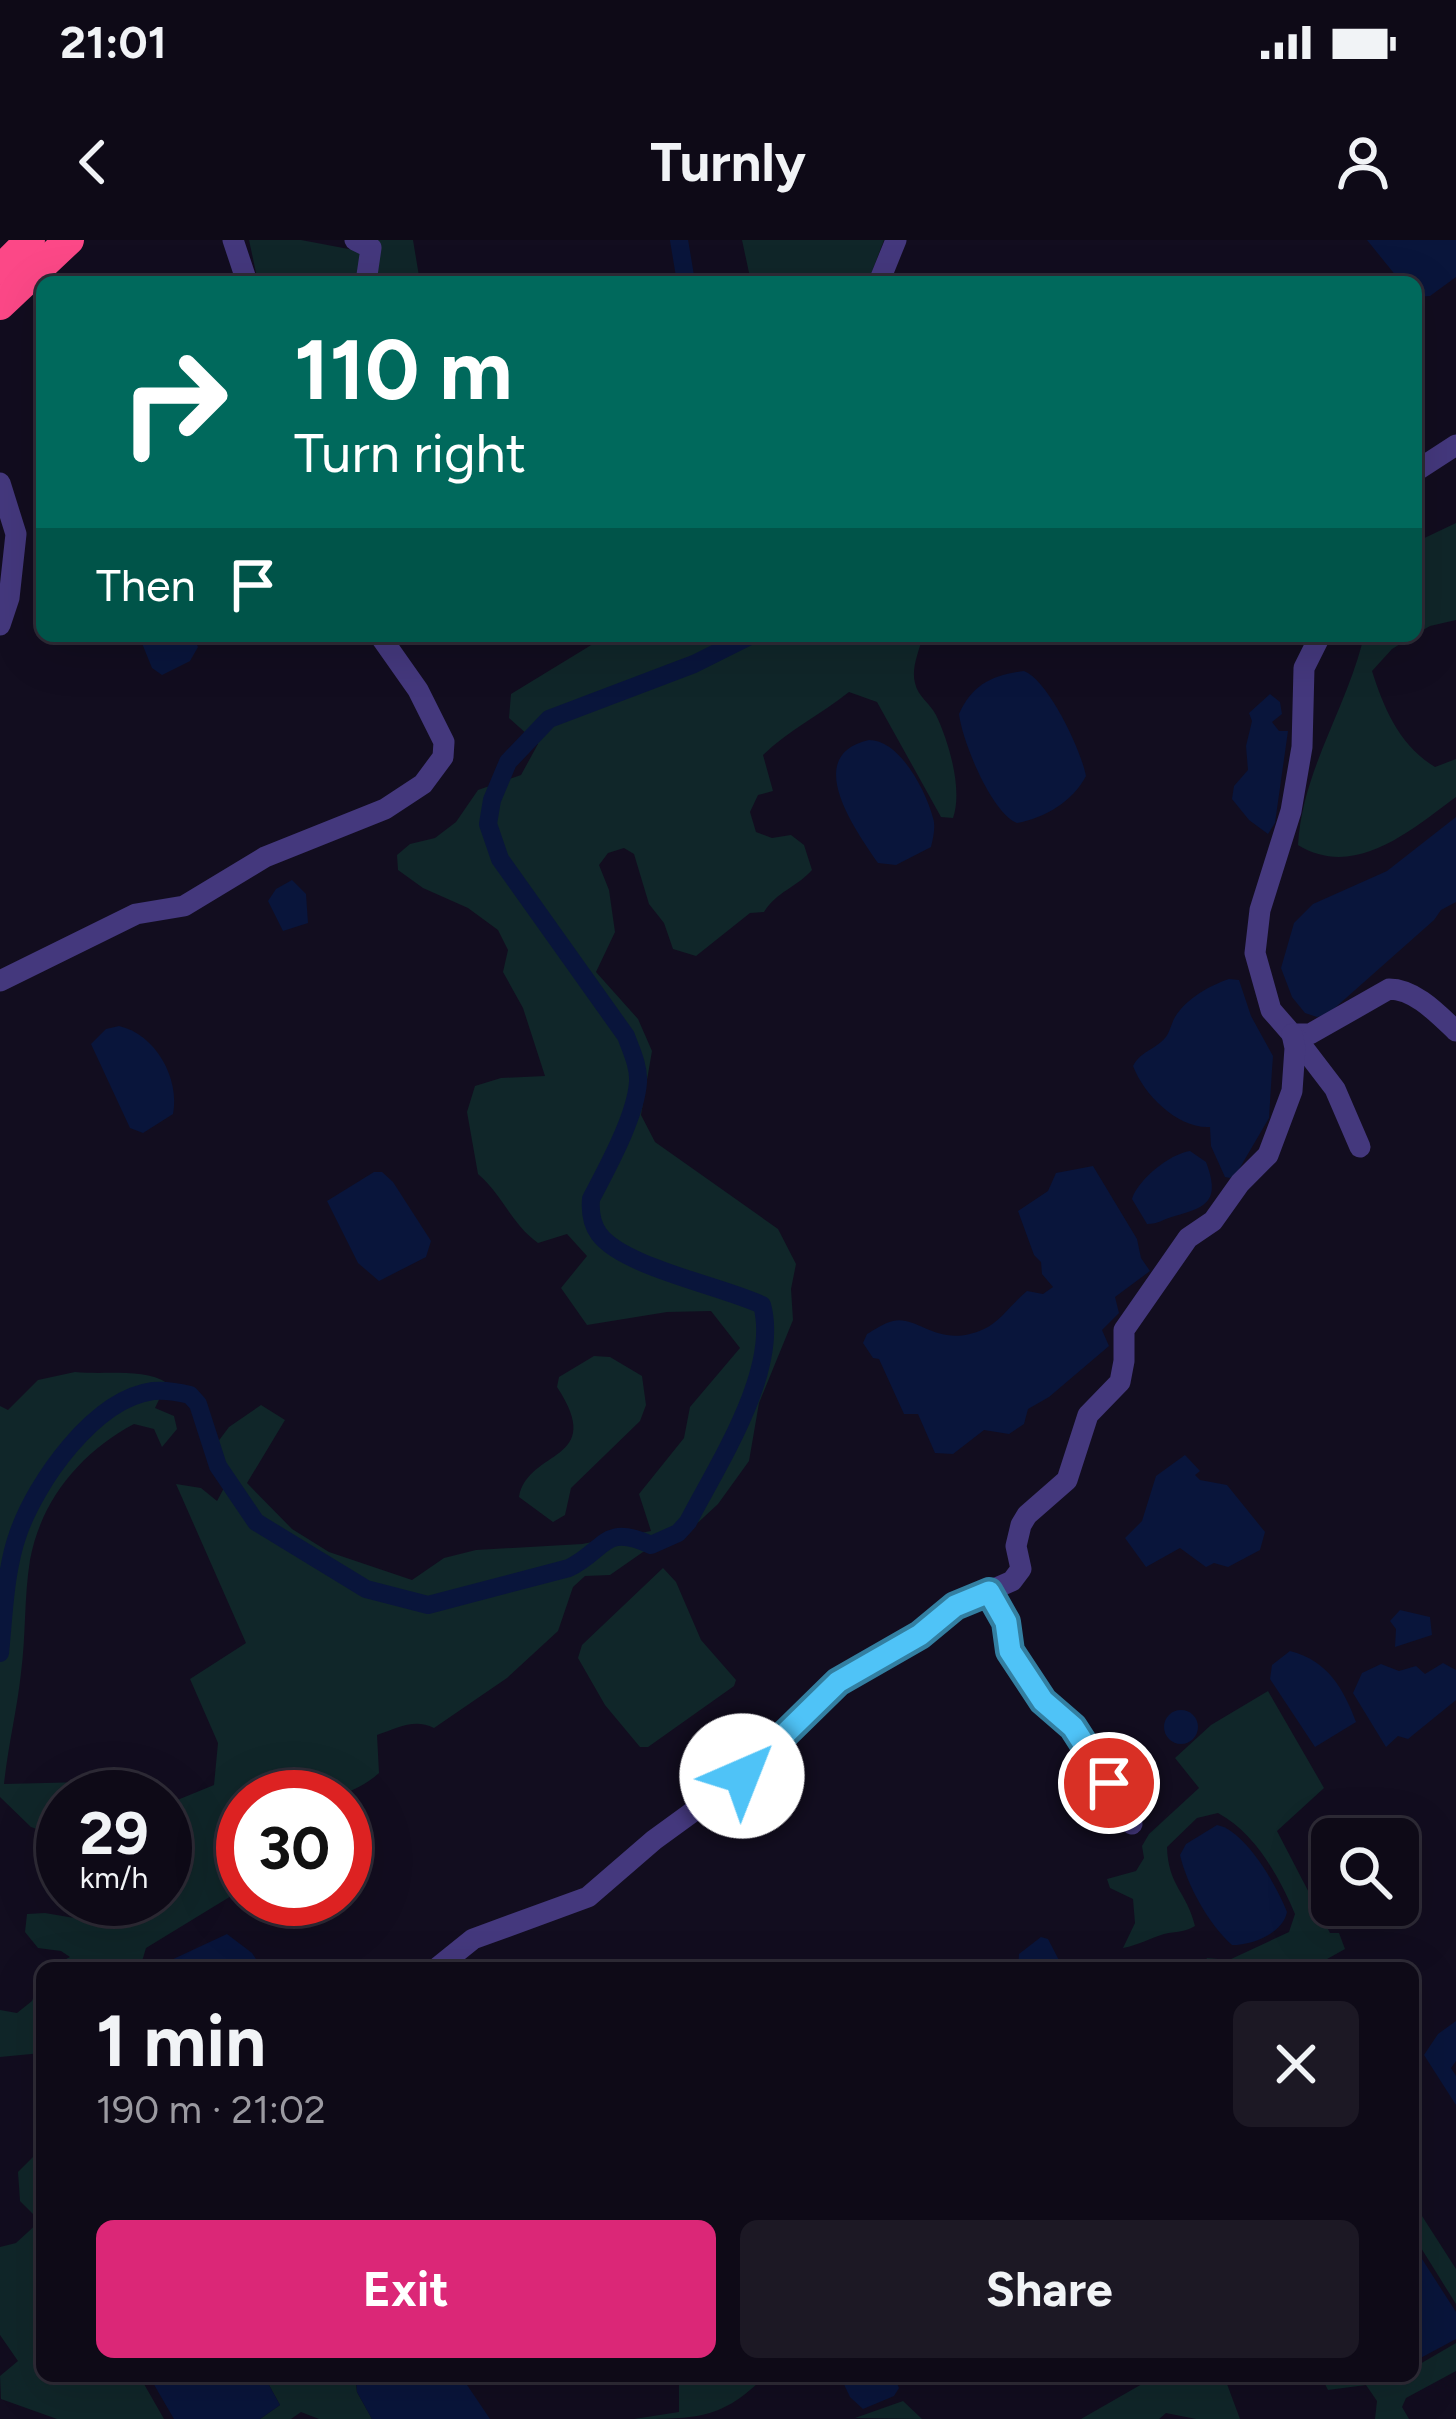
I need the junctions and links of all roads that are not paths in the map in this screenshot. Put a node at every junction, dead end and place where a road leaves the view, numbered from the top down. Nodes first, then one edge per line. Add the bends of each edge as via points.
1 (30, 240) edge
2 (69, 240) edge
3 (233, 240) edge
4 (896, 240) edge
5 (366, 243) edge
6 (0, 270) edge
7 (245, 276) edge
8 (366, 276) edge
9 (881, 276) edge
10 (0, 305) edge
11 (1456, 445) edge
12 (1422, 467) edge
13 (0, 483) edge
14 (0, 625) edge
15 (384, 642) edge
16 (1317, 642) edge
17 (0, 981) edge
18 (1456, 1031) edge
19 (1292, 1034) junction
20 (1360, 1147) dead end
21 (989, 1592) junction
22 (1132, 1824) dead end
23 (444, 1962) edge

1 - 6 highway
2 - 10 highway
3 - 7 street
4 - 9 street
5 - 8 street
11 - 12 street
13 - 14 street via 16,534
15 - 17 street via 444,742 423,784 385,809 266,856 184,906 136,914
16 - 19 street via 1304,668 1291,811 1255,952 1271,1010
18 - 19 street via 1412,995 1389,989 1310,1034
19 - 20 street via 1335,1089
19 - 21 street via 1292,1091 1268,1155 1213,1221 1188,1238 1142,1301 1124,1330 1120,1382 1088,1415 1067,1480 1027,1515 1016,1546 1022,1568
21 - 22 street via 1010,1651 1043,1701 1073,1727
21 - 23 street via 838,1682 742,1776 589,1897 472,1939

